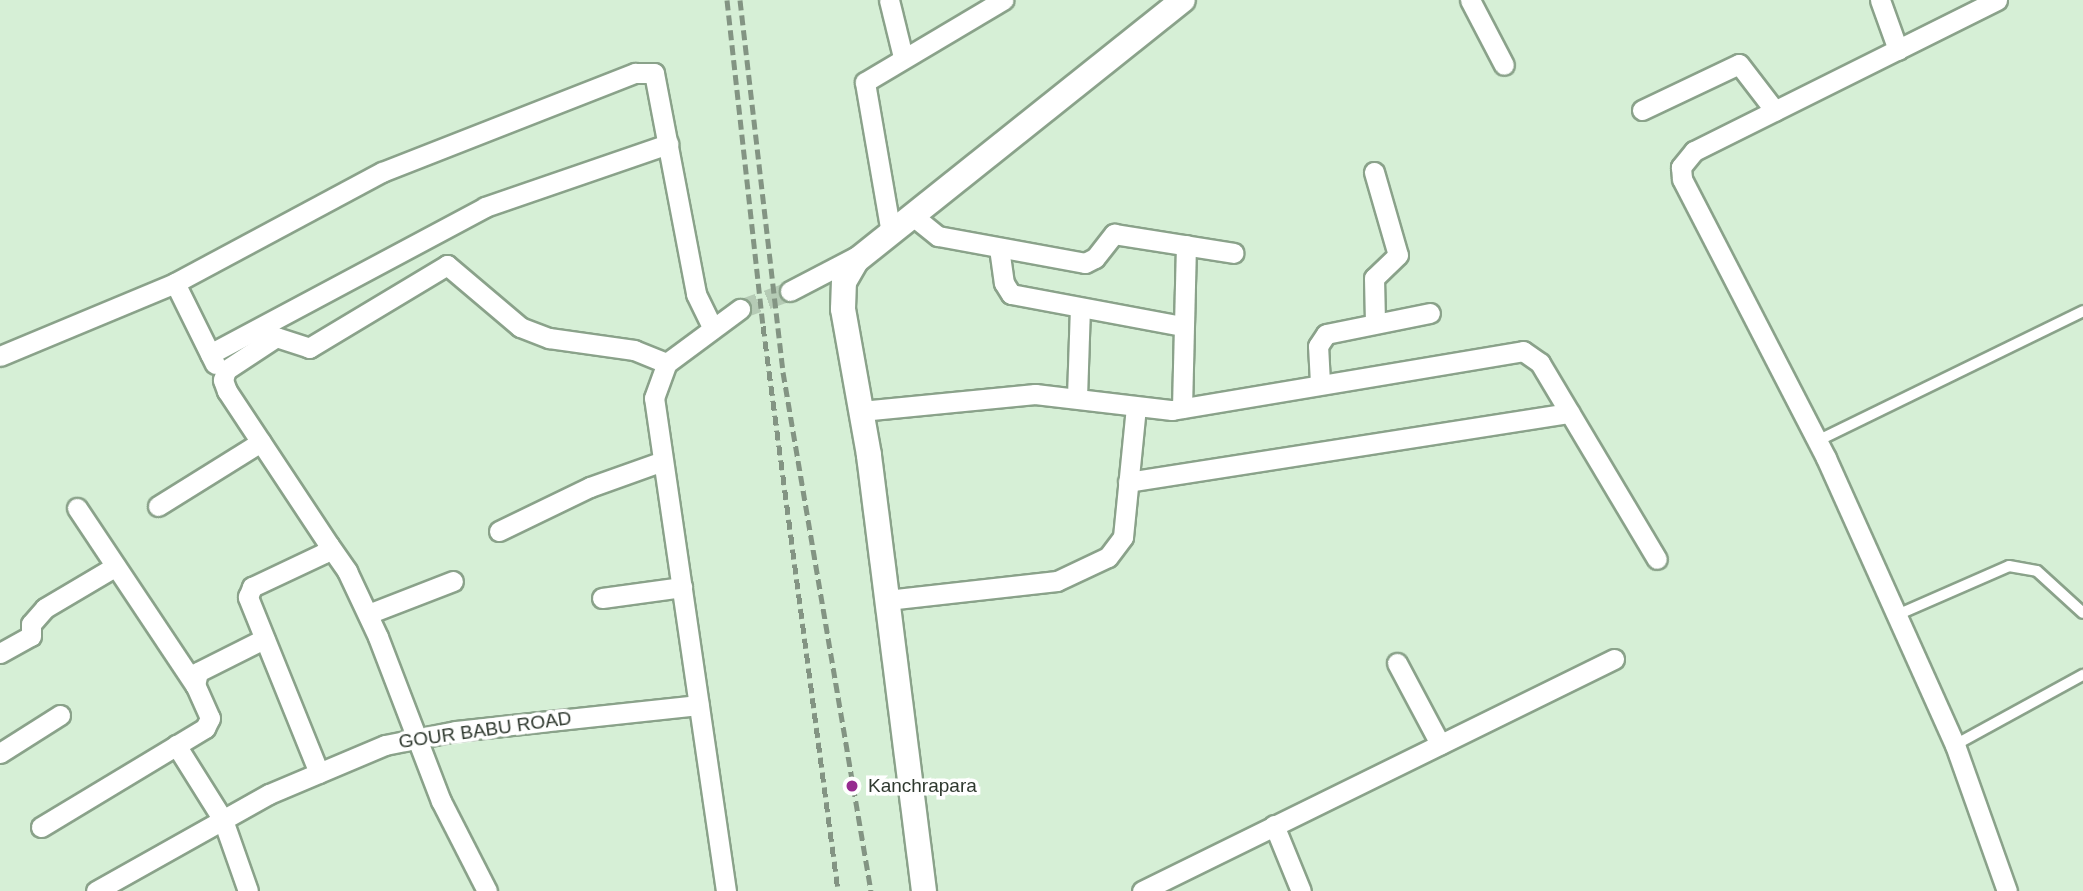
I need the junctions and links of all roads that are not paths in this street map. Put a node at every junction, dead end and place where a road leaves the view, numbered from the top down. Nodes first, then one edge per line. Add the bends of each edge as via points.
1 (889, 0) edge
2 (1003, 0) edge
3 (1183, 0) edge
4 (1471, 0) edge
5 (1880, 0) edge
6 (1997, 0) edge
7 (1898, 50) junction
8 (903, 57) junction
9 (1504, 65) dead end
10 (1642, 110) dead end
11 (1775, 111) junction
12 (668, 144) junction
13 (1374, 172) dead end
14 (913, 216) junction
15 (882, 240) junction
16 (1186, 245) junction
17 (999, 248) junction
18 (1234, 253) dead end
19 (175, 283) junction
20 (790, 291) tunnel mouth
21 (1080, 308) junction
22 (740, 309) tunnel mouth
23 (2083, 312) edge
24 (1430, 313) dead end
25 (1375, 323) junction
26 (1182, 326) junction
27 (712, 327) junction
28 (210, 354) junction
29 (0, 356) edge
30 (667, 363) junction
31 (223, 380) junction
32 (1320, 383) junction
33 (1076, 397) junction
34 (1136, 407) junction
35 (1182, 408) junction
36 (861, 411) junction
37 (1570, 413) junction
38 (1817, 441) junction
39 (261, 442) junction
40 (663, 460) junction
41 (1128, 482) junction
42 (158, 506) dead end
43 (77, 508) dead end
44 (499, 531) dead end
45 (329, 545) junction
46 (1657, 559) dead end
47 (116, 566) junction
48 (453, 581) dead end
49 (682, 587) junction
50 (602, 598) dead end
51 (887, 600) junction
52 (2083, 613) edge
53 (368, 614) junction
54 (1897, 615) junction
55 (264, 639) junction
56 (0, 653) edge
57 (1614, 659) dead end
58 (1397, 663) dead end
59 (2083, 675) edge
60 (195, 685) junction
61 (699, 705) junction
62 (60, 715) dead end
63 (415, 737) junction
64 (1440, 744) junction
65 (176, 745) junction
66 (1955, 745) junction
67 (0, 753) edge
68 (319, 773) junction
69 (223, 820) junction
70 (1274, 825) junction
71 (41, 827) dead end
72 (923, 887) edge
73 (96, 891) edge
74 (248, 891) edge
75 (487, 891) edge
76 (726, 891) edge
77 (1142, 891) edge
78 (1301, 891) edge
79 (2007, 891) edge

1 - 8 street
2 - 8 street
3 - 14 street
4 - 9 street
5 - 7 street
6 - 7 street
7 - 11 street
8 - 15 street via 869,77 863,87
10 - 11 street via 1740,64
11 - 38 street via 1694,151 1681,167 1682,179
12 - 19 street via 654,73 635,73 382,172
12 - 27 street via 696,294
12 - 28 street via 485,206
13 - 25 street via 1398,255 1374,278
14 - 15 street
14 - 17 street via 938,236
15 - 20 street
15 - 36 street via 856,261 844,282 843,310
16 - 17 street via 1114,234 1095,258 1085,263
16 - 18 street
16 - 26 street
17 - 21 street via 1003,283 1011,294
19 - 28 street
19 - 29 street
21 - 26 street
21 - 33 street
22 - 27 street
23 - 38 lane
24 - 25 street
25 - 32 street via 1320,338
26 - 35 street
27 - 30 street
28 - 31 street
30 - 31 street via 634,350 549,338 520,327 447,265 309,348 283,336 269,339 226,370
30 - 40 street via 654,398
31 - 39 street
32 - 35 street
32 - 37 street via 1523,351 1540,363
33 - 34 street
33 - 36 street via 1000,395
34 - 35 street
34 - 41 street
36 - 51 street
37 - 41 street
37 - 46 street
38 - 54 street
39 - 42 street
39 - 45 street
40 - 44 street via 590,487
40 - 49 street
41 - 51 street via 1119,547 1071,576
43 - 47 street
45 - 53 street
45 - 55 street via 324,553 252,587 249,603
47 - 56 street via 45,608 31,624 31,636
47 - 60 street
48 - 53 street
49 - 50 street
49 - 61 street
51 - 72 street
52 - 54 lane via 2036,571 2009,566
53 - 63 street
54 - 66 street
55 - 60 street via 204,667 195,676
55 - 68 street
57 - 64 street
58 - 64 street
59 - 66 lane
60 - 65 street via 209,724
61 - 63 street, GOUR BABU ROAD
61 - 76 street
62 - 67 street
63 - 68 street, GOUR BABU ROAD
63 - 75 street
64 - 70 street
65 - 69 street
65 - 71 street
66 - 79 street
68 - 69 street, GOUR BABU ROAD
69 - 73 street, GOUR BABU ROAD
69 - 74 street
70 - 77 street
70 - 78 street

